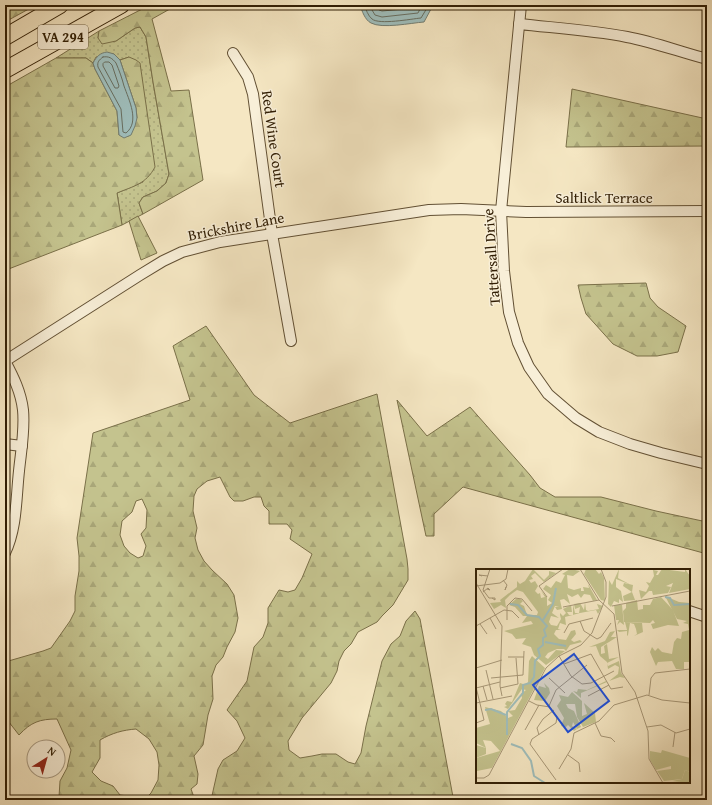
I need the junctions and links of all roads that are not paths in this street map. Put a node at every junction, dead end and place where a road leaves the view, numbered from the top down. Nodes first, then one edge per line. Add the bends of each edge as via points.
1 (60, 5) edge
2 (121, 5) edge
3 (521, 5) edge
4 (519, 24) junction
5 (5, 37) edge
6 (233, 53) dead end
7 (707, 60) edge
8 (5, 70) edge
9 (501, 211) junction
10 (707, 211) edge
11 (272, 234) junction
12 (291, 341) dead end
13 (5, 361) edge
14 (5, 444) edge
15 (22, 446) junction
16 (707, 464) edge
17 (5, 553) edge
18 (690, 612) edge
19 (707, 618) edge

1 - 5 highway, VA 294
2 - 8 highway, VA 294
3 - 4 street, Tattersall Drive
4 - 7 street via 626,37
4 - 9 street, Tattersall Drive
6 - 11 street, Red Wine Court via 248,77 253,94
9 - 10 street, Saltlick Terrace
9 - 11 street, Brickshire Lane via 429,210
9 - 16 street, Tattersall Drive via 509,312 518,343 529,367 548,394 576,418 599,432 636,446
11 - 12 street, Red Wine Court
11 - 13 street, Brickshire Lane via 220,242 182,252 163,261
13 - 15 street via 19,392 23,409
14 - 15 street
15 - 17 street via 14,528
18 - 19 street

